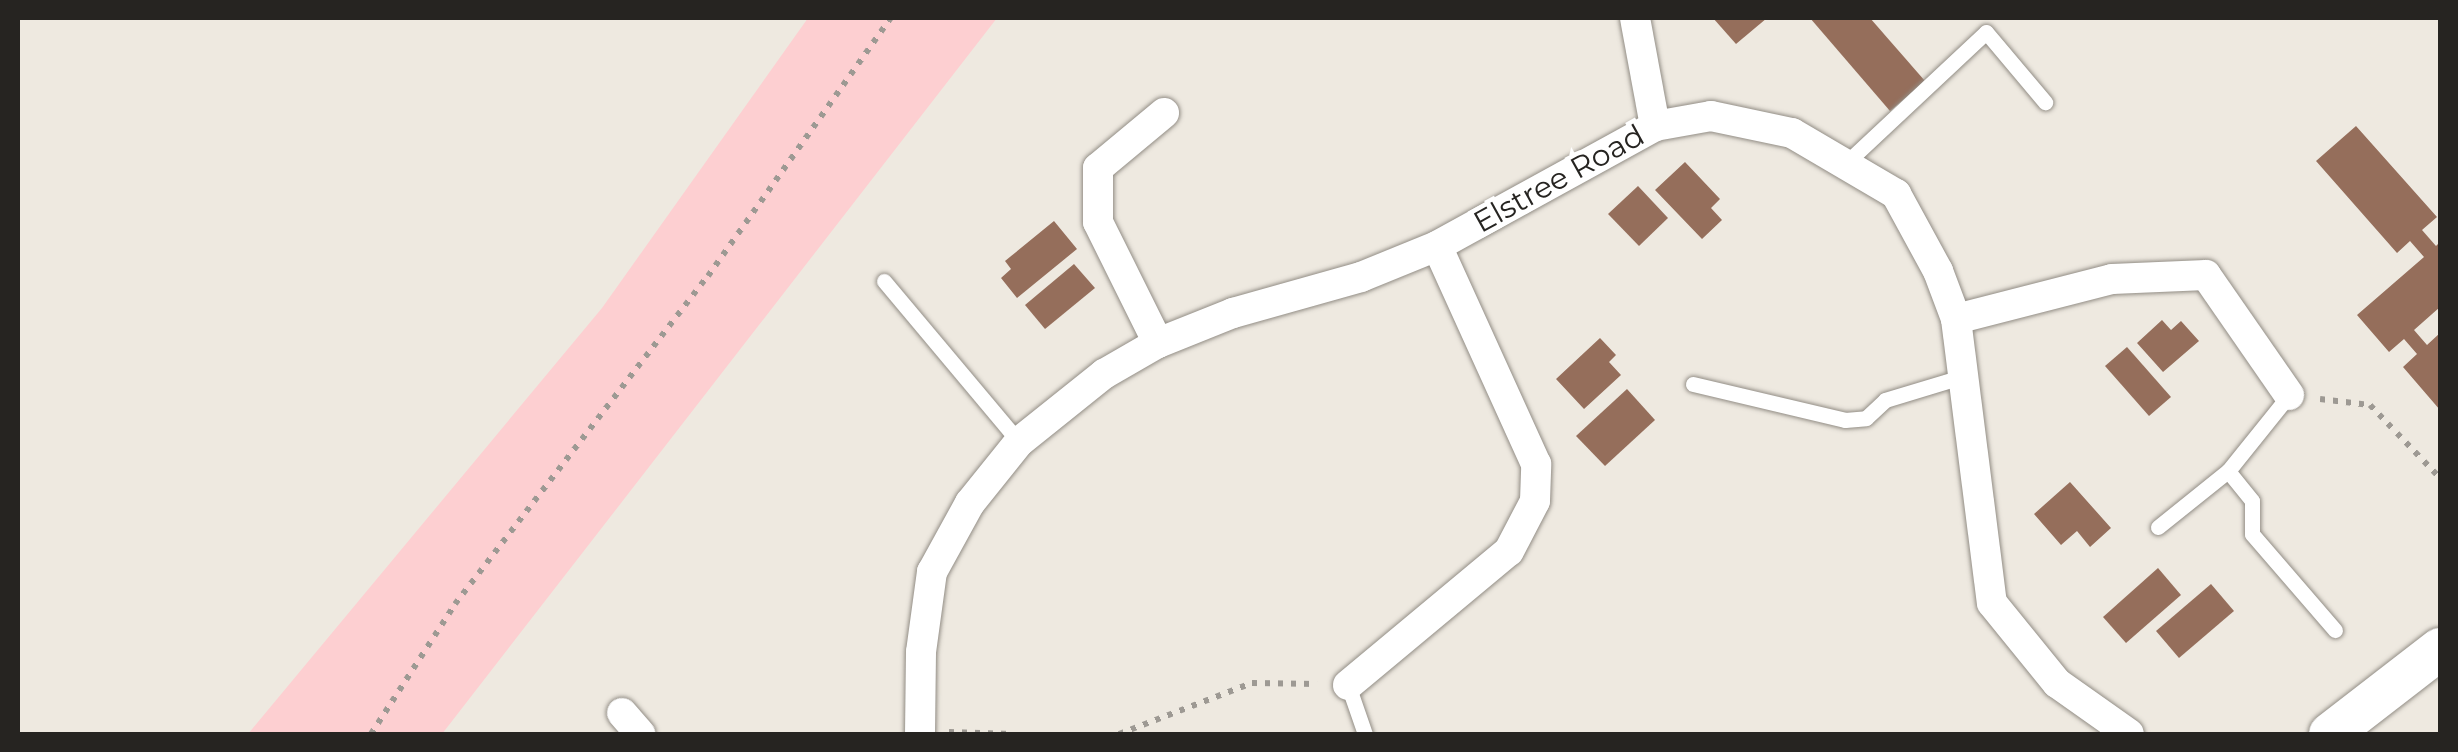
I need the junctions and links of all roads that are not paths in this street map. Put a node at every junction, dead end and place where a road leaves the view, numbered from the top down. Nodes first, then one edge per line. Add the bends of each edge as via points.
1 (1635, 18) edge
2 (2045, 102) dead end
3 (1164, 112) dead end
4 (1655, 126) junction
5 (1845, 164) junction
6 (1437, 246) junction
7 (884, 280) dead end
8 (1956, 319) junction
9 (1158, 343) junction
10 (1960, 377) junction
11 (1693, 384) dead end
12 (2289, 395) joint
13 (1019, 442) junction
14 (2228, 471) junction
15 (2158, 527) dead end
16 (2334, 630) dead end
17 (2440, 648) edge
18 (1348, 685) joint
19 (919, 732) edge
20 (1365, 734) edge
21 (2128, 734) edge
22 (2330, 734) edge

1 - 4 street
2 - 5 lane via 1986,32
3 - 9 street via 1098,168 1098,222
4 - 5 street, Elstree Road via 1711,116 1792,133
4 - 6 street, Elstree Road
5 - 8 street, Elstree Road via 1896,194
6 - 9 street, Elstree Road
6 - 18 street via 1536,464 1535,501 1509,551
7 - 13 lane
8 - 10 street, Elstree Road
8 - 12 street via 2112,279 2206,275
9 - 13 street, Elstree Road via 1104,374
10 - 11 lane via 1885,400 1866,418 1845,420
10 - 21 street, Elstree Road via 1992,603 2058,683
12 - 14 lane
13 - 19 street, Elstree Road via 970,503 932,572
14 - 15 lane
14 - 16 lane via 2252,501 2252,534
17 - 22 street
18 - 20 lane

